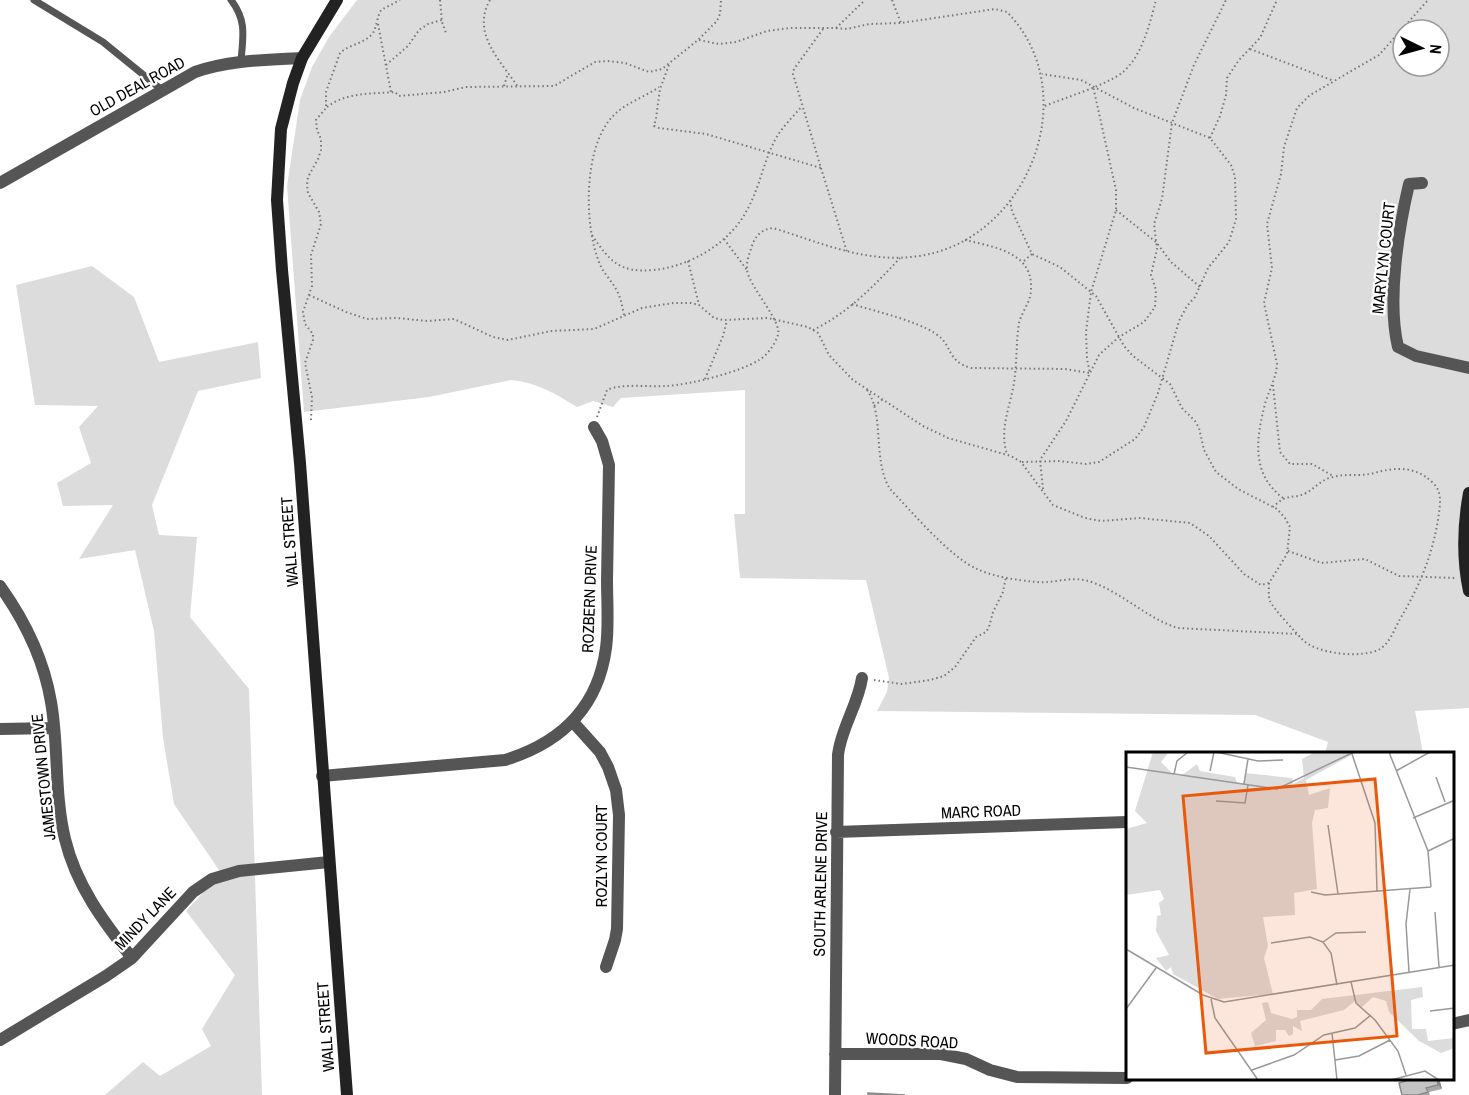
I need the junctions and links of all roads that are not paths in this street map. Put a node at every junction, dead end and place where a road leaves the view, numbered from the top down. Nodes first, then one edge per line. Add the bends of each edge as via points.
1 (34, 0) edge
2 (231, 0) edge
3 (337, 0) edge
4 (302, 58) junction
5 (241, 61) junction
6 (162, 90) junction
7 (0, 183) edge
8 (1422, 183) dead end
9 (1469, 368) edge
10 (594, 427) road end
11 (1469, 493) edge
12 (1468, 585) edge
13 (0, 586) edge
14 (862, 678) road end
15 (573, 722) junction
16 (54, 728) junction
17 (0, 729) edge
18 (322, 777) junction
19 (1126, 822) edge
20 (836, 832) junction
21 (329, 862) junction
22 (132, 958) junction
23 (606, 967) dead end
24 (1469, 1020) edge
25 (1454, 1024) edge
26 (0, 1040) edge
27 (835, 1054) junction
28 (1126, 1078) edge
29 (347, 1095) edge
30 (835, 1095) edge

1 - 6 lane via 103,42
2 - 5 lane via 240,12
3 - 4 street, WALL STREET
4 - 5 street, OLD DEAL ROAD
4 - 18 street, WALL STREET via 282,129 277,200
5 - 6 street, OLD DEAL ROAD via 195,72
6 - 7 street, OLD DEAL ROAD
8 - 9 street, MARYLYN COURT via 1409,184 1401,219 1393,326 1398,347 1416,356
10 - 15 street, ROZBERN DRIVE via 609,465 606,648 590,698
11 - 12 street via 1464,538
13 - 16 street, JAMESTOWN DRIVE via 39,655
14 - 20 street, SOUTH ARLENE DRIVE via 839,748
15 - 18 street, ROZBERN DRIVE via 526,754 505,760
15 - 23 street, ROZLYN COURT via 600,752 618,800 617,929
16 - 17 street
16 - 22 street, JAMESTOWN DRIVE via 61,815 71,861 95,909
18 - 21 street, WALL STREET
19 - 20 street, MARC ROAD
20 - 27 street, SOUTH ARLENE DRIVE
21 - 22 street, MINDY LANE via 239,871 212,879 193,892
21 - 29 street, WALL STREET
22 - 26 street, MINDY LANE
24 - 25 street
27 - 28 street, WOODS ROAD via 940,1054 1017,1077
27 - 30 street, SOUTH ARLENE DRIVE

